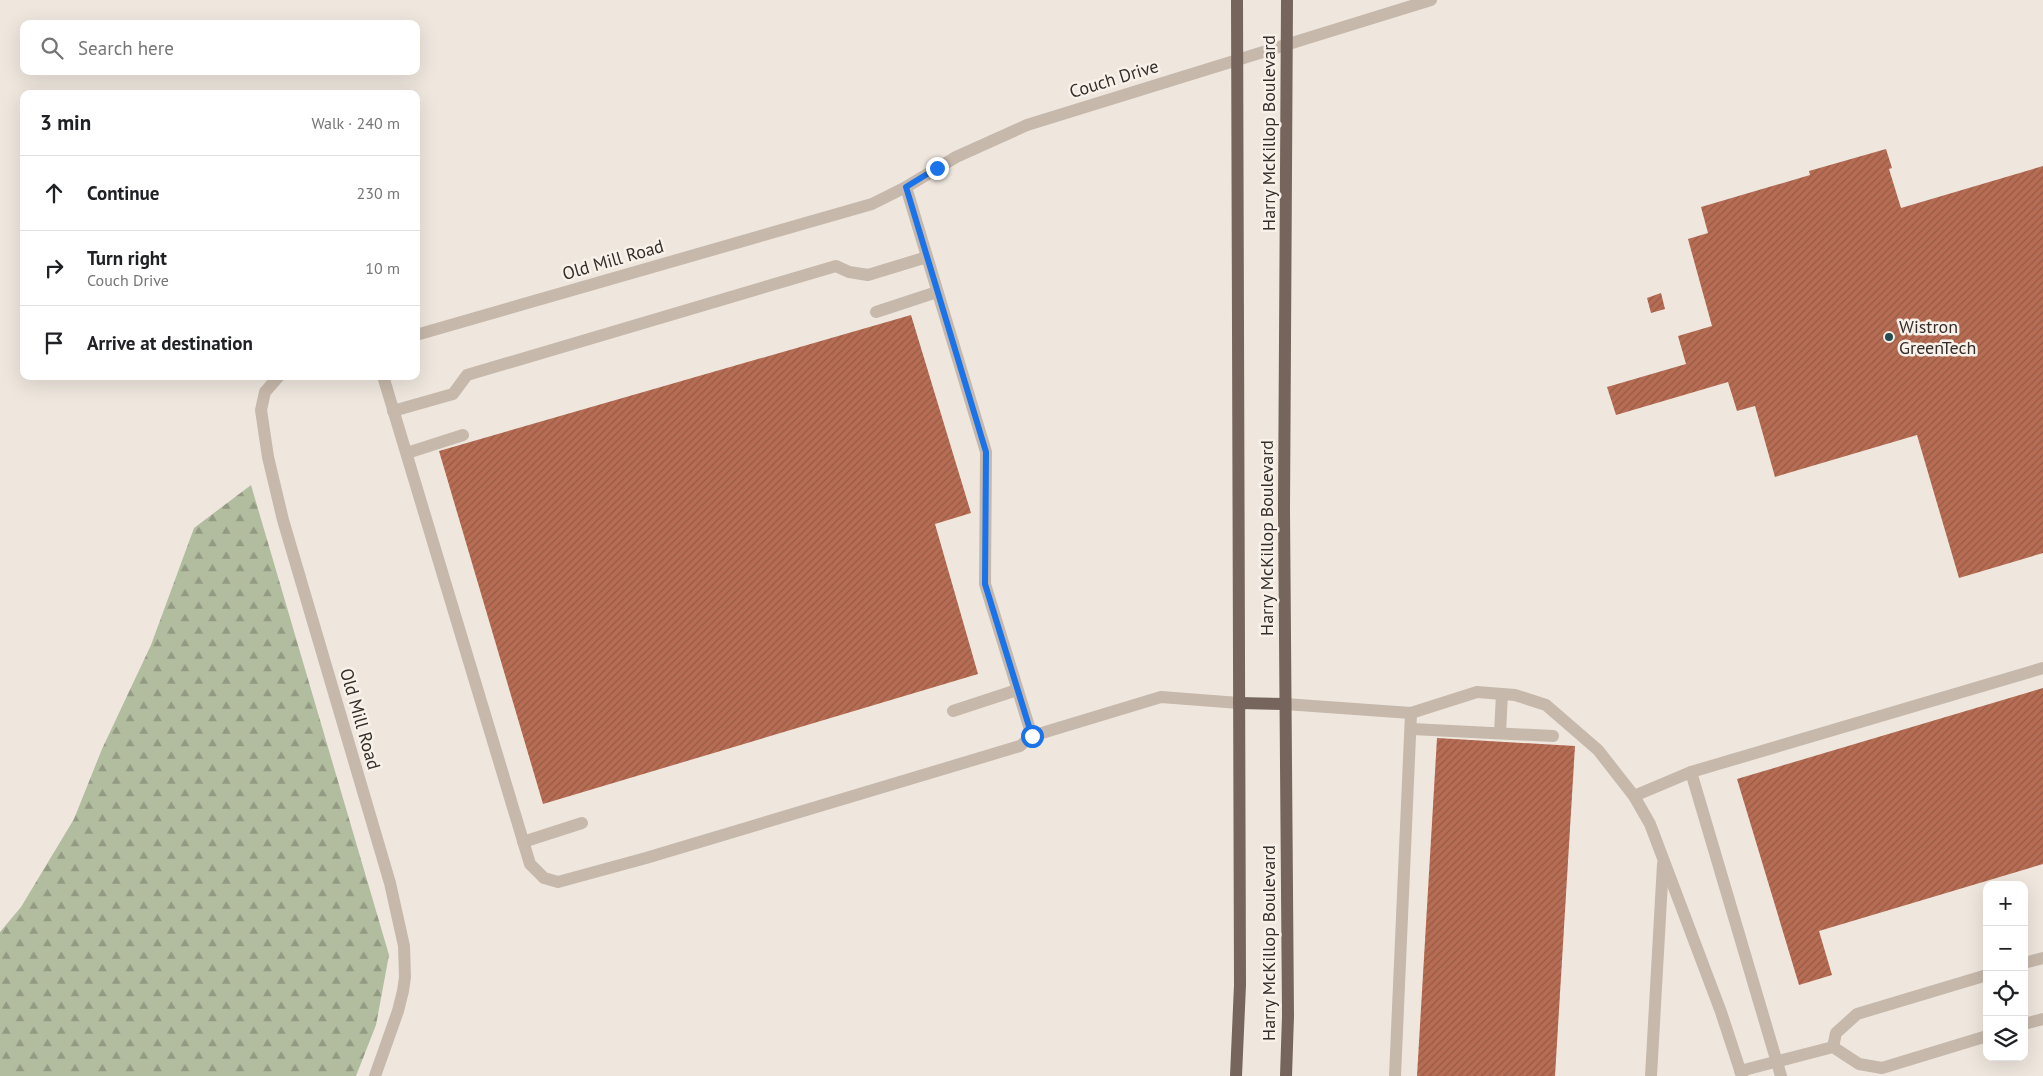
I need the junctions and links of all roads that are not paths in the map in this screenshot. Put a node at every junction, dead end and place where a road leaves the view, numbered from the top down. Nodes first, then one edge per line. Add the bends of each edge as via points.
1 (1237, 0) edge
2 (1287, 0) edge
3 (1431, 0) edge
4 (1288, 43) junction
5 (1237, 59) junction
6 (906, 187) junction
7 (820, 220) joint
8 (927, 258) junction
9 (937, 292) junction
10 (876, 312) dead end
11 (420, 334) edge
12 (276, 380) edge
13 (384, 380) edge
14 (393, 411) junction
15 (464, 435) dead end
16 (407, 453) junction
17 (2043, 668) edge
18 (1017, 690) junction
19 (1502, 694) junction
20 (1239, 703) junction
21 (1285, 704) junction
22 (953, 712) dead end
23 (1412, 713) junction
24 (1412, 729) junction
25 (1500, 733) junction
26 (1032, 736) junction
27 (1553, 736) dead end
28 (1691, 772) junction
29 (1634, 796) junction
30 (582, 823) dead end
31 (523, 842) junction
32 (1663, 859) junction
33 (2043, 958) edge
34 (2028, 962) edge
35 (1983, 976) edge
36 (2043, 1019) edge
37 (2028, 1023) edge
38 (1983, 1037) edge
39 (1833, 1047) junction
40 (1777, 1062) junction
41 (1741, 1074) edge
42 (375, 1076) edge
43 (1236, 1076) edge
44 (1286, 1076) edge
45 (1396, 1076) edge
46 (1651, 1076) edge
47 (1782, 1076) edge

1 - 5 main road, Harry McKillop Boulevard
2 - 4 main road, Harry McKillop Boulevard
3 - 4 street, Couch Drive
4 - 5 street, Couch Drive
4 - 21 main road, Harry McKillop Boulevard
5 - 6 street, Couch Drive via 1027,126 956,157
5 - 20 main road, Harry McKillop Boulevard
6 - 7 street, Couch Drive via 872,204
6 - 8 street
7 - 11 street, Old Mill Road
8 - 9 street
8 - 14 street via 868,275 836,266 467,375 453,394
9 - 10 street
9 - 18 street via 986,452 985,584
12 - 42 street, Old Mill Road via 265,392 261,410 274,484 390,883 404,946 403,991
13 - 14 street
14 - 16 street
15 - 16 street
16 - 31 street
17 - 28 street
18 - 22 street
18 - 26 street
19 - 23 street via 1477,692
19 - 25 street
19 - 29 street via 1546,705 1598,750
20 - 21 main road
20 - 26 street via 1161,697
20 - 43 main road, Harry McKillop Boulevard via 1240,985
21 - 23 street
21 - 44 main road, Harry McKillop Boulevard
23 - 24 street
24 - 25 street
24 - 45 street
25 - 27 street
26 - 31 street via 1020,746 558,882 544,878 530,864
28 - 29 street
28 - 40 street
29 - 32 street via 1650,824
30 - 31 street
32 - 41 street via 1722,1012
32 - 46 street
33 - 34 street
35 - 39 street via 1857,1014 1836,1033
36 - 37 street
38 - 39 street via 1882,1068 1859,1064
39 - 40 street
40 - 41 street
40 - 47 street

